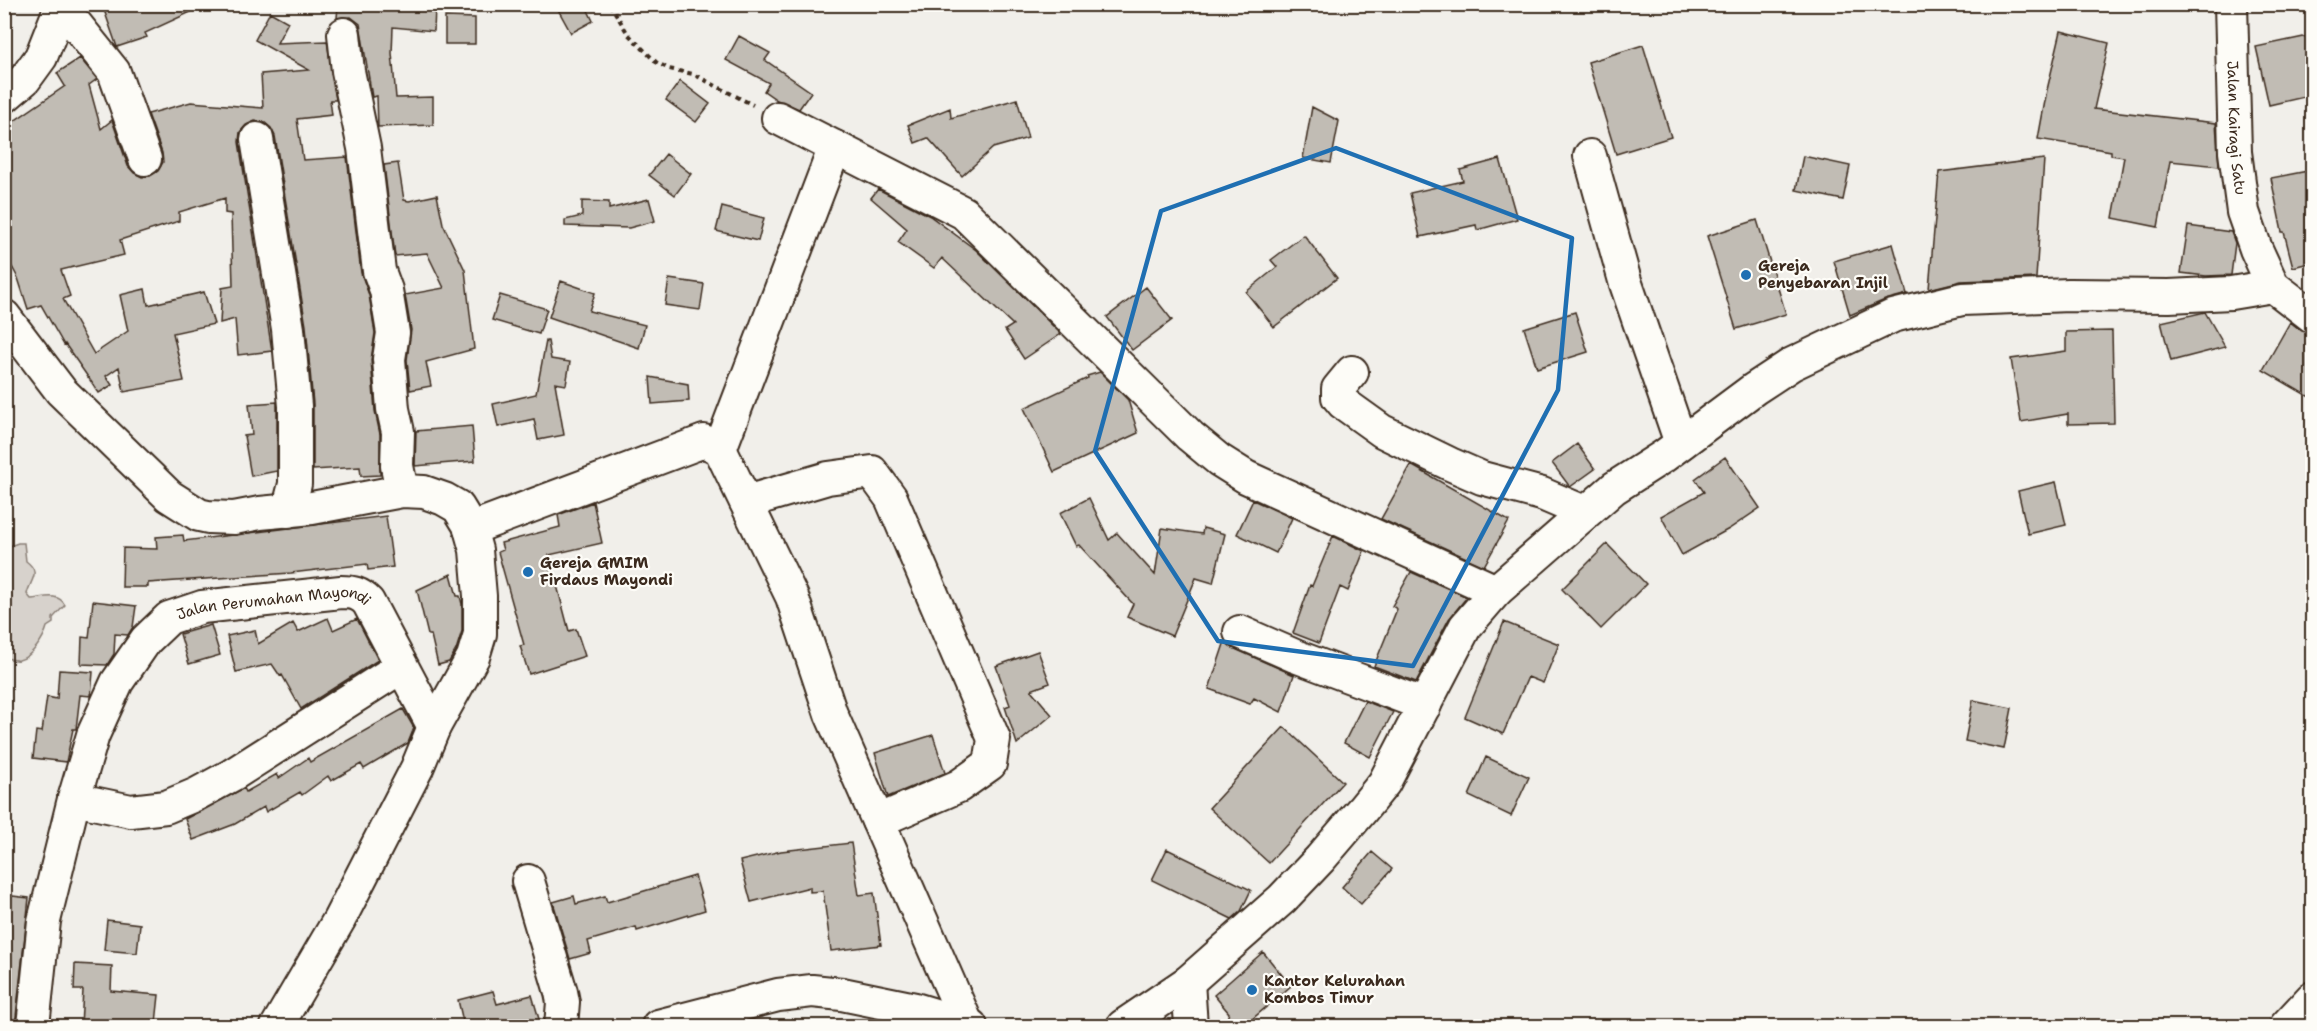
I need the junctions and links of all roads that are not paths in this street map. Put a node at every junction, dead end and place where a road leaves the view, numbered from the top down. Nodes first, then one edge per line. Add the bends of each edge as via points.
1 (2231, 4) edge
2 (62, 5) edge
3 (344, 34) dead end
4 (4, 97) edge
5 (778, 118) road end
6 (257, 139) dead end
7 (835, 147) junction
8 (1590, 156) dead end
9 (145, 159) dead end
10 (2273, 286) junction
11 (4, 316) edge
12 (2313, 316) edge
13 (1352, 372) dead end
14 (1681, 443) junction
15 (720, 449) junction
16 (402, 491) junction
17 (746, 501) junction
18 (288, 511) junction
19 (1584, 512) junction
20 (470, 529) junction
21 (1496, 591) junction
22 (1240, 632) dead end
23 (401, 667) junction
24 (1425, 705) junction
25 (434, 727) junction
26 (74, 799) junction
27 (878, 821) junction
28 (528, 881) dead end
29 (1188, 982) junction
30 (2313, 998) edge
31 (969, 1025) edge
32 (33, 1026) edge
33 (277, 1026) edge
34 (561, 1026) edge
35 (658, 1026) edge
36 (1123, 1026) edge
37 (1191, 1026) edge
38 (2286, 1026) edge

1 - 10 street, Jalan Kairagi Satu via 2235,153 2244,212
2 - 4 street via 41,57 25,79
2 - 9 street via 114,72
3 - 16 street via 364,148 379,272 391,316 389,359
5 - 7 street
6 - 18 street via 286,318 295,406 295,484
7 - 15 street
7 - 21 street via 964,213 1219,460 1246,477
8 - 14 street via 1625,281
10 - 12 street
10 - 14 street via 2169,296 1962,299 1893,316 1792,364
11 - 18 street via 61,390 169,496 208,518
13 - 19 street via 1338,389 1338,397 1382,431 1482,478 1542,494
14 - 19 street
15 - 17 street
15 - 20 street via 704,441
16 - 18 street
16 - 20 street via 424,492 444,499 458,507
17 - 27 street via 792,597 831,714
17 - 27 street via 828,478 872,472 891,498 994,739 990,764 959,786
19 - 21 street
20 - 25 street via 476,550 480,634 473,657
21 - 24 street via 1466,627
22 - 24 street
23 - 25 street, Jalan Perumahan Mayondi
23 - 26 street via 232,775 166,807 131,811
23 - 26 street, Jalan Perumahan Mayondi via 368,602 353,592 202,607 169,618 146,640 117,682 93,735
24 - 29 street via 1384,783 1327,851 1282,898
25 - 33 street via 347,904
26 - 32 street, Jalan Perumahan Mayondi via 44,921
27 - 31 street
28 - 34 street via 561,992
29 - 36 street
29 - 37 street
30 - 38 street
31 - 35 street via 915,1009 812,991 778,995

